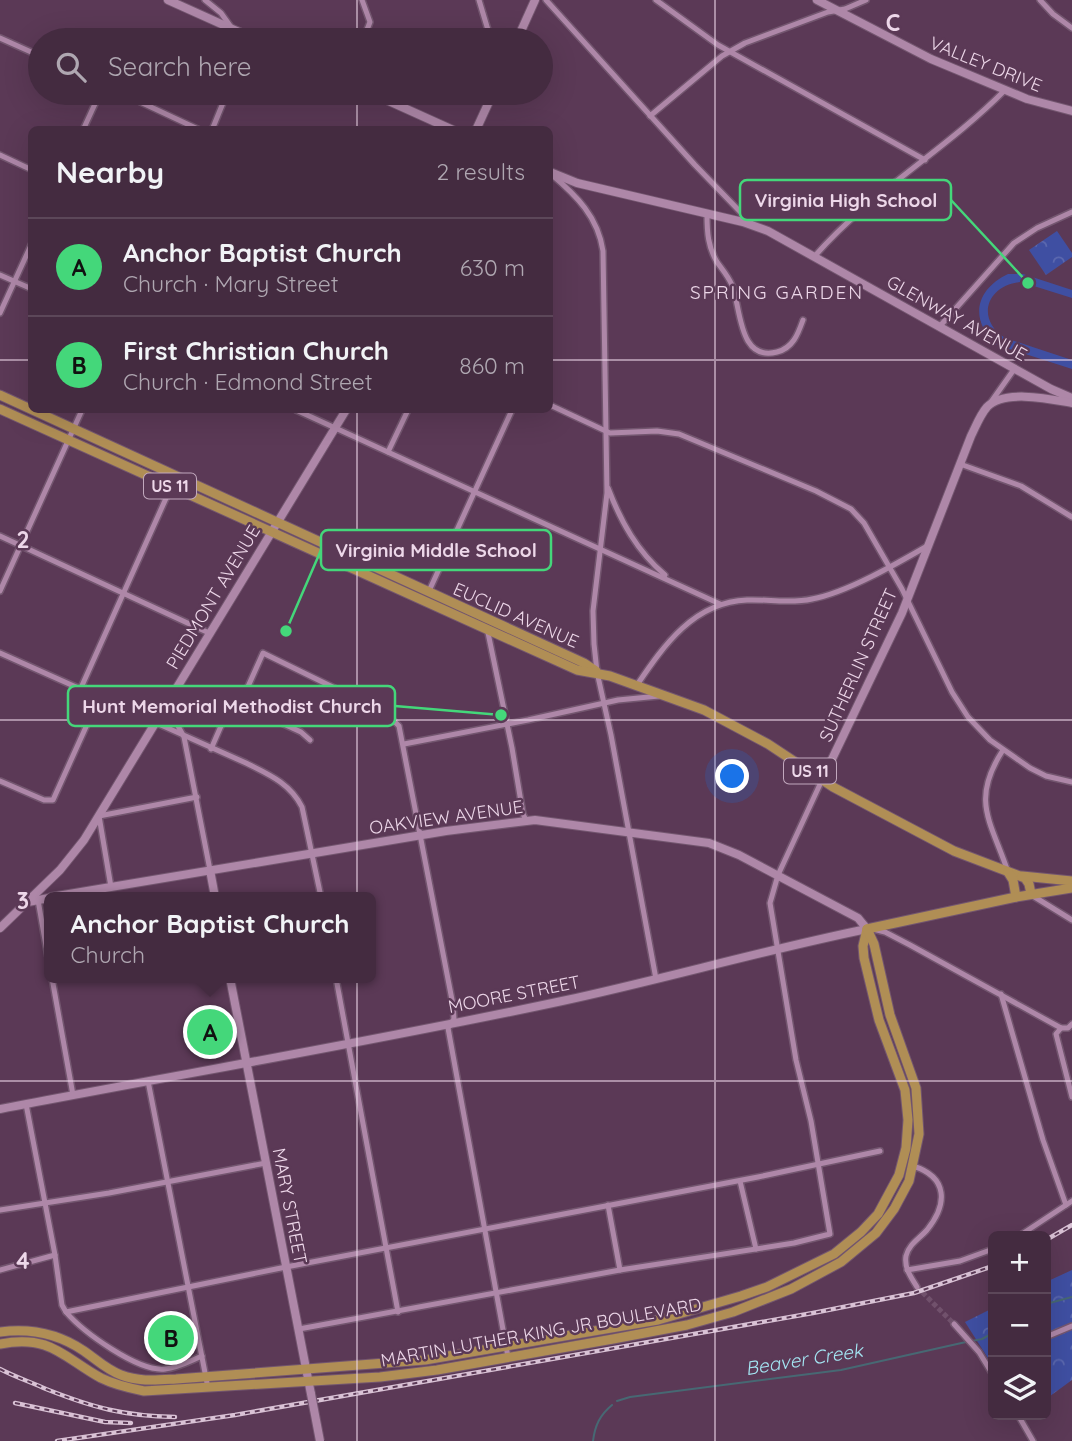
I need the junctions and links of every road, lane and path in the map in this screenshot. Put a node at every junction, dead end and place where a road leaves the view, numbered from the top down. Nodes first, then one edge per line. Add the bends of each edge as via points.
1 (167, 0) edge
2 (205, 0) edge
3 (362, 0) edge
4 (479, 0) edge
5 (535, 0) edge
6 (546, 0) edge
7 (656, 0) edge
8 (817, 0) edge
9 (866, 0) edge
10 (1040, 0) edge
11 (835, 10) junction
12 (1072, 27) edge
13 (229, 28) edge
14 (232, 28) edge
15 (368, 28) edge
16 (487, 28) edge
17 (522, 28) edge
18 (0, 38) edge
19 (28, 51) edge
20 (730, 51) junction
21 (1005, 90) junction
22 (94, 105) edge
23 (147, 105) edge
24 (222, 105) edge
25 (398, 105) edge
26 (487, 105) edge
27 (1072, 111) edge
28 (650, 116) junction
29 (85, 126) edge
30 (191, 126) edge
31 (214, 126) edge
32 (444, 126) edge
33 (478, 126) edge
34 (0, 155) edge
35 (925, 160) junction
36 (28, 168) edge
37 (553, 174) edge
38 (553, 176) edge
39 (1072, 212) edge
40 (707, 215) junction
41 (753, 226) junction
42 (28, 251) edge
43 (814, 257) junction
44 (0, 275) edge
45 (14, 281) junction
46 (28, 287) edge
47 (0, 313) edge
48 (803, 320) dead end
49 (940, 326) junction
50 (1015, 368) junction
51 (0, 396) edge
52 (1072, 401) edge
53 (989, 405) junction
54 (553, 406) edge
55 (0, 409) edge
56 (28, 409) edge
57 (38, 413) edge
58 (81, 413) edge
59 (303, 413) edge
60 (344, 413) edge
61 (407, 413) edge
62 (511, 413) edge
63 (335, 427) junction
64 (73, 429) junction
65 (606, 432) junction
66 (68, 440) junction
67 (388, 452) junction
68 (960, 464) junction
69 (176, 476) junction
70 (607, 485) junction
71 (172, 487) junction
72 (475, 491) junction
73 (1072, 517) edge
74 (277, 522) junction
75 (271, 533) junction
76 (0, 536) edge
77 (929, 544) junction
78 (21, 545) junction
79 (600, 548) junction
80 (889, 566) junction
81 (376, 573) junction
82 (674, 582) junction
83 (0, 591) edge
84 (124, 593) junction
85 (427, 596) junction
86 (906, 599) junction
87 (720, 604) junction
88 (485, 618) junction
89 (488, 629) junction
90 (209, 633) junction
91 (540, 648) junction
92 (0, 653) edge
93 (597, 672) junction
94 (637, 685) junction
95 (80, 690) junction
96 (669, 696) junction
97 (99, 698) junction
98 (234, 701) junction
99 (603, 703) junction
100 (166, 705) junction
101 (155, 724) junction
102 (506, 724) junction
103 (184, 737) junction
104 (310, 740) dead end
105 (404, 744) junction
106 (211, 749) junction
107 (1003, 750) junction
108 (822, 779) junction
109 (0, 781) edge
110 (1072, 782) edge
111 (197, 797) junction
112 (99, 816) junction
113 (526, 820) junction
114 (629, 831) junction
115 (422, 835) junction
116 (313, 853) junction
117 (210, 870) junction
118 (1008, 872) junction
119 (778, 875) junction
120 (1020, 876) junction
121 (1072, 881) edge
122 (111, 887) junction
123 (1072, 888) edge
124 (80, 892) edge
125 (214, 892) edge
126 (320, 892) edge
127 (1031, 894) junction
128 (1016, 897) junction
129 (44, 898) edge
130 (33, 901) junction
131 (1072, 920) edge
132 (0, 928) edge
133 (866, 929) junction
134 (44, 944) edge
135 (777, 948) junction
136 (656, 979) junction
137 (53, 983) edge
138 (231, 983) edge
139 (337, 983) edge
140 (1001, 994) junction
141 (452, 1022) junction
142 (1072, 1024) edge
143 (1061, 1028) junction
144 (348, 1042) junction
145 (247, 1062) junction
146 (148, 1081) junction
147 (73, 1094) junction
148 (1072, 1097) edge
149 (26, 1104) junction
150 (0, 1109) edge
151 (880, 1151) dead end
152 (266, 1163) junction
153 (903, 1163) junction
154 (819, 1165) junction
155 (914, 1166) junction
156 (740, 1181) junction
157 (167, 1182) junction
158 (1072, 1201) edge
159 (44, 1204) junction
160 (608, 1205) junction
161 (1066, 1205) junction
162 (0, 1210) edge
163 (486, 1229) junction
164 (1027, 1231) edge
165 (386, 1248) junction
166 (756, 1249) junction
167 (988, 1251) edge
168 (55, 1255) junction
169 (286, 1266) junction
170 (0, 1270) edge
171 (620, 1270) junction
172 (907, 1270) junction
173 (188, 1287) junction
174 (917, 1287) tunnel mouth
175 (497, 1292) junction
176 (398, 1311) junction
177 (66, 1312) junction
178 (954, 1324) tunnel mouth
179 (1072, 1326) edge
180 (299, 1329) junction
181 (0, 1332) edge
182 (1051, 1334) edge
183 (0, 1344) edge
184 (507, 1346) junction
185 (202, 1356) junction
186 (508, 1357) junction
187 (988, 1361) edge
188 (985, 1362) junction
189 (988, 1367) edge
190 (307, 1371) junction
191 (205, 1377) junction
192 (309, 1382) junction
193 (208, 1388) junction
194 (1021, 1420) edge
195 (320, 1441) edge
196 (1033, 1441) edge

1 - 13 street
2 - 14 street
3 - 15 street via 369,14
4 - 16 street
5 - 17 street
6 - 28 street
7 - 20 street
8 - 11 street, VALLEY DRIVE
9 - 11 street
10 - 12 street
11 - 20 street
11 - 21 street, VALLEY DRIVE via 900,45
18 - 19 street
20 - 28 street
20 - 35 street
21 - 27 street, VALLEY DRIVE
21 - 35 street
22 - 29 street
23 - 30 street
24 - 31 street
25 - 32 street
26 - 33 street
28 - 41 street
34 - 36 street
35 - 43 street via 828,240
37 - 40 street, GLENWAY AVENUE
38 - 65 street via 591,215 601,237
39 - 49 street via 1014,243
40 - 41 street, GLENWAY AVENUE
40 - 48 street via 710,244 733,287 751,346 768,353 782,350 793,342
41 - 43 street, GLENWAY AVENUE
42 - 45 street
43 - 49 street, GLENWAY AVENUE
44 - 45 street
45 - 46 street
45 - 47 street
49 - 50 street, GLENWAY AVENUE
50 - 52 street, GLENWAY AVENUE
50 - 53 street
51 - 56 main road, EUCLID AVENUE / US 11
52 - 53 street via 1013,397
53 - 68 street, SUTHERLIN STREET
54 - 65 street
55 - 66 main road, EUCLID AVENUE / US 11
57 - 64 main road, EUCLID AVENUE / US 11
58 - 64 street
59 - 63 street
60 - 63 street, PIEDMONT AVENUE
61 - 67 street
62 - 72 street
63 - 67 street
63 - 74 street, PIEDMONT AVENUE
64 - 66 street
64 - 69 main road, EUCLID AVENUE / US 11
65 - 70 street
65 - 80 street via 679,434 816,491 859,516
66 - 71 main road, EUCLID AVENUE / US 11
66 - 78 street
67 - 72 street
68 - 73 street via 1021,486
68 - 77 street, SUTHERLIN STREET
69 - 71 street
69 - 74 main road, EUCLID AVENUE / US 11
70 - 79 street
70 - 82 street via 634,541
71 - 75 main road, EUCLID AVENUE / US 11
71 - 84 street
72 - 79 street
72 - 85 street
74 - 75 street, PIEDMONT AVENUE
74 - 81 main road, EUCLID AVENUE / US 11
75 - 81 main road, EUCLID AVENUE / US 11
75 - 90 street, PIEDMONT AVENUE
76 - 78 street
77 - 80 street
77 - 86 street, SUTHERLIN STREET
78 - 83 street
78 - 84 street
79 - 82 street
79 - 93 street via 593,611
80 - 86 street
80 - 87 street via 811,600
81 - 85 main road, EUCLID AVENUE / US 11
82 - 87 street
84 - 90 street
84 - 95 street
85 - 88 main road, EUCLID AVENUE / US 11
85 - 89 main road, EUCLID AVENUE / US 11
86 - 107 street via 962,709
86 - 108 street, SUTHERLIN STREET
87 - 94 street via 684,626
88 - 89 street
88 - 91 main road, EUCLID AVENUE / US 11
89 - 91 main road, EUCLID AVENUE / US 11
89 - 102 street
90 - 100 street, PIEDMONT AVENUE
91 - 93 main road, EUCLID AVENUE / US 11 via 577,670
92 - 95 street
93 - 94 main road, EUCLID AVENUE / US 11
93 - 99 street
94 - 96 main road, EUCLID AVENUE / US 11
95 - 97 street
96 - 99 street
96 - 108 main road, EUCLID AVENUE / US 11 via 742,730
97 - 101 street
97 - 109 street via 52,800
98 - 104 street
98 - 105 street via 246,691 265,653 386,713 399,726
98 - 106 street
99 - 102 street
99 - 114 street
100 - 101 street, PIEDMONT AVENUE
100 - 103 street
101 - 103 street
101 - 112 street, PIEDMONT AVENUE
102 - 105 street
102 - 113 street
103 - 106 street
103 - 111 street
105 - 115 street
106 - 116 street via 289,789 302,807
107 - 110 street via 1042,774
107 - 118 street via 987,780 985,803
108 - 118 main road, EUCLID AVENUE / US 11 via 954,851
108 - 119 street, SUTHERLIN STREET
111 - 112 street
111 - 117 street
112 - 122 street
112 - 130 street, PIEDMONT AVENUE via 71,858
113 - 114 street, OAKVIEW AVENUE
113 - 115 street, OAKVIEW AVENUE
114 - 119 street, OAKVIEW AVENUE via 709,843
114 - 136 street
115 - 116 street, OAKVIEW AVENUE
115 - 141 street via 453,1005
116 - 117 street, OAKVIEW AVENUE
116 - 126 street
117 - 122 street, OAKVIEW AVENUE
117 - 125 street
118 - 120 main road, EUCLID AVENUE / US 11
118 - 128 main road
119 - 133 street, OAKVIEW AVENUE via 858,919
119 - 135 street, SUTHERLIN STREET via 770,902
120 - 121 main road, EUCLID AVENUE
120 - 127 main road via 1029,884
122 - 124 street, OAKVIEW AVENUE
123 - 127 main road, MOORE STREET
127 - 128 main road, MOORE STREET
127 - 131 street
128 - 133 main road, MOORE STREET
129 - 130 street, OAKVIEW AVENUE
130 - 132 street, PIEDMONT AVENUE
130 - 134 street
133 - 135 street, MOORE STREET
133 - 140 street via 885,932
133 - 153 main road, MARTIN LUTHER KING JR BOULEVARD via 864,958 879,1020 906,1097
133 - 155 main road, MARTIN LUTHER KING JR BOULEVARD via 916,1088 920,1126
135 - 136 street, MOORE STREET
135 - 154 street, SUTHERLIN STREET
136 - 141 street, MOORE STREET
137 - 147 street
138 - 145 street, MARY STREET
139 - 144 street
140 - 143 street
140 - 161 street via 1042,1140
141 - 144 street, MOORE STREET
141 - 163 street via 448,1028
142 - 143 street
143 - 148 street via 1056,1034
144 - 145 street, MOORE STREET
144 - 165 street
145 - 146 street, MOORE STREET
145 - 152 street, MARY STREET
146 - 147 street, MOORE STREET
146 - 157 street
147 - 149 street, MOORE STREET
149 - 150 street, MOORE STREET
149 - 159 street
151 - 154 street
152 - 157 street
152 - 169 street, MARY STREET
153 - 155 street
153 - 184 main road, MARTIN LUTHER KING JR BOULEVARD via 886,1202 862,1233 826,1259 779,1281 679,1315
154 - 156 street
154 - 166 street, SUTHERLIN STREET via 831,1230 828,1235
155 - 172 street via 933,1176 942,1201 928,1228 909,1249
155 - 186 main road, MARTIN LUTHER KING JR BOULEVARD via 894,1209 868,1241 834,1267 791,1289 687,1325
156 - 160 street
156 - 166 street
157 - 159 street
157 - 173 street
158 - 161 street
159 - 162 street
159 - 168 street
160 - 163 street
160 - 171 street
161 - 164 street
163 - 165 street
163 - 175 street
165 - 169 street
165 - 176 street
166 - 171 street
167 - 172 street
168 - 170 street
168 - 177 street
169 - 173 street
169 - 180 street, MARY STREET
171 - 175 street
172 - 174 street
173 - 177 street
173 - 185 street
175 - 176 street
175 - 184 street
176 - 180 street
177 - 185 street via 110,1347 148,1367 167,1369
178 - 188 street
179 - 182 street
180 - 190 street, MARY STREET
181 - 191 main road, MARTIN LUTHER KING JR BOULEVARD via 57,1337 130,1378
183 - 193 main road, MARTIN LUTHER KING JR BOULEVARD via 30,1342 50,1347 128,1388
184 - 186 street
184 - 190 main road, MARTIN LUTHER KING JR BOULEVARD via 416,1362
185 - 191 street
186 - 192 main road, MARTIN LUTHER KING JR BOULEVARD via 389,1376
187 - 188 street
188 - 189 street
190 - 191 main road, MARTIN LUTHER KING JR BOULEVARD
190 - 192 street, MARY STREET
191 - 193 street
192 - 193 main road, MARTIN LUTHER KING JR BOULEVARD
192 - 195 street, MARY STREET, bridge
194 - 196 street

